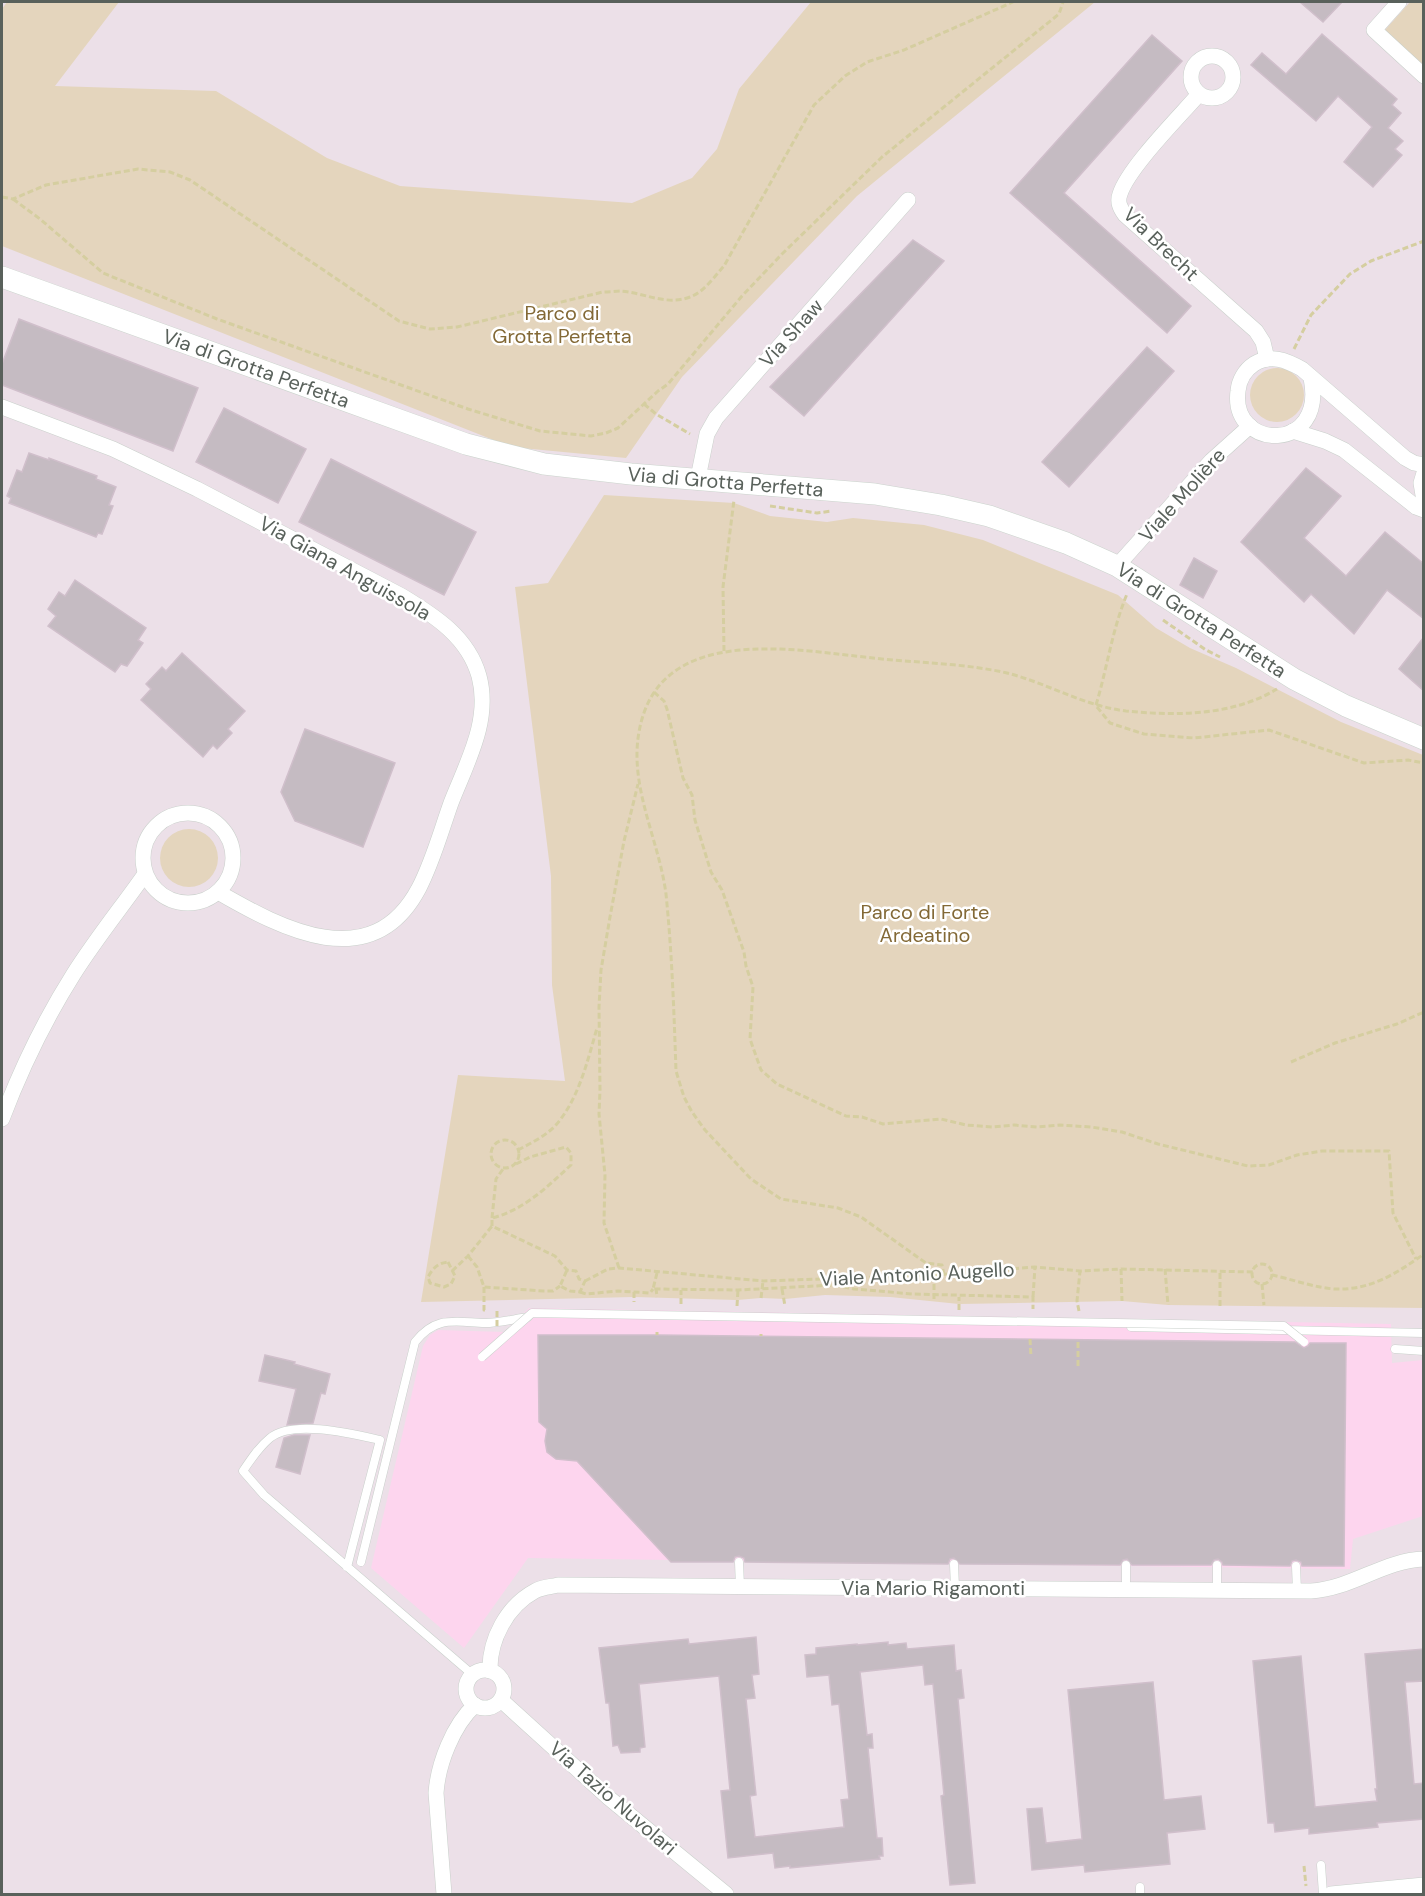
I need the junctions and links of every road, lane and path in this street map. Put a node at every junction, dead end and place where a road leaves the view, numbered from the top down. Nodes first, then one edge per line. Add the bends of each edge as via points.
1 (1012, 2) edge
2 (1063, 2) edge
3 (1400, 2) edge
4 (1424, 76) edge
5 (1199, 94) dead end
6 (2, 197) edge
7 (13, 199) junction
8 (908, 200) dead end
9 (1424, 241) edge
10 (2, 277) edge
11 (1267, 359) junction
12 (1288, 360) junction
13 (1311, 378) junction
14 (644, 404) junction
15 (2, 407) edge
16 (1250, 426) junction
17 (1293, 431) junction
18 (705, 442) junction
19 (1424, 465) edge
20 (1424, 473) edge
21 (698, 478) junction
22 (742, 497) dead end
23 (1424, 501) edge
24 (760, 502) dead end
25 (1424, 510) edge
26 (833, 511) dead end
27 (1117, 566) junction
28 (1133, 594) dead end
29 (1158, 615) dead end
30 (724, 651) junction
31 (1221, 657) dead end
32 (1273, 682) dead end
33 (654, 692) junction
34 (1096, 705) junction
35 (1424, 739) edge
36 (1424, 763) edge
37 (638, 782) junction
38 (145, 874) junction
39 (218, 892) junction
40 (1424, 1012) edge
41 (598, 1024) junction
42 (1291, 1062) dead end
43 (2, 1119) edge
44 (518, 1150) junction
45 (516, 1164) junction
46 (503, 1169) junction
47 (492, 1218) junction
48 (492, 1226) junction
49 (1424, 1254) edge
50 (468, 1256) junction
51 (1416, 1259) junction
52 (1035, 1267) junction
53 (619, 1268) junction
54 (1121, 1269) junction
55 (1165, 1269) junction
56 (567, 1270) junction
57 (452, 1271) junction
58 (1080, 1271) junction
59 (1220, 1272) junction
60 (1253, 1272) junction
61 (657, 1273) junction
62 (934, 1275) junction
63 (944, 1275) junction
64 (1272, 1275) junction
65 (585, 1281) junction
66 (763, 1281) junction
67 (1262, 1284) junction
68 (560, 1286) junction
69 (484, 1287) junction
70 (655, 1288) junction
71 (762, 1288) junction
72 (782, 1288) junction
73 (681, 1290) junction
74 (580, 1292) junction
75 (913, 1294) junction
76 (934, 1295) junction
77 (657, 1297) dead end
78 (959, 1297) junction
79 (1033, 1297) junction
80 (761, 1298) dead end
81 (681, 1299) dead end
82 (785, 1299) dead end
83 (913, 1300) dead end
84 (934, 1301) dead end
85 (1122, 1301) dead end
86 (959, 1304) dead end
87 (1168, 1305) dead end
88 (1264, 1305) dead end
89 (1220, 1306) dead end
90 (1079, 1310) dead end
91 (1032, 1316) dead end
92 (1424, 1333) edge
93 (496, 1334) dead end
94 (1030, 1339) dead end
95 (1078, 1340) dead end
96 (1304, 1342) dead end
97 (1395, 1349) dead end
98 (1424, 1351) edge
99 (482, 1357) dead end
100 (1031, 1357) dead end
101 (1078, 1366) dead end
102 (1424, 1559) edge
103 (361, 1562) dead end
104 (739, 1562) dead end
105 (954, 1564) dead end
106 (1126, 1565) dead end
107 (1217, 1565) dead end
108 (1296, 1566) dead end
109 (347, 1567) junction
110 (740, 1587) junction
111 (955, 1588) junction
112 (1126, 1590) junction
113 (1217, 1590) junction
114 (1297, 1591) junction
115 (490, 1671) junction
116 (472, 1675) junction
117 (501, 1700) junction
118 (475, 1705) junction
119 (1321, 1865) dead end
120 (1304, 1866) dead end
121 (1424, 1885) edge
122 (1306, 1886) dead end
123 (444, 1894) edge
124 (726, 1894) edge
125 (1323, 1894) edge
126 (1331, 1894) edge

1 - 7 path via 904,50 867,62 845,76 814,105 724,266 691,297 674,301 621,291 603,292 457,327 430,329 399,321 190,180 170,172 138,168 46,185
2 - 14 path via 1059,14 882,157 782,254 668,384
3 - 4 street via 1374,30
5 - 11 street, Via Brecht via 1136,167 1120,193 1119,206 1256,331
6 - 7 path
7 - 14 path via 103,273 217,319 468,409 540,431 591,436 618,428
8 - 18 street, Via Shaw via 723,410 710,426
9 - 12 path via 1371,261 1350,274 1311,315
10 - 21 street, Via di Grotta Perfetta via 494,452 563,466
11 - 12 street
11 - 16 street via 1254,364 1238,384 1236,400
12 - 13 street
13 - 17 street via 1314,403 1306,420
13 - 19 street via 1405,458
14 - 18 path
15 - 39 street, Via Giana Anguissola via 113,449 402,596 431,613 455,634 475,665 483,702 480,725 426,873 396,920 357,937 316,937 263,918
16 - 17 street via 1266,435
16 - 27 street, Viale Molière via 1211,461
17 - 25 street via 1344,450
18 - 21 street, Via Shaw
20 - 23 street
21 - 27 street, Via di Grotta Perfetta via 875,494 941,505 1044,534
22 - 30 path via 734,496 723,587
24 - 26 path via 817,513
27 - 35 street, Via di Grotta Perfetta via 1294,679
28 - 34 path via 1128,590 1119,612
29 - 31 path
30 - 33 path via 688,663 668,676
30 - 34 path via 794,648 963,666 1008,674
32 - 34 path via 1281,687 1236,708 1181,714 1124,711
33 - 37 path via 638,733
33 - 51 path via 664,701 711,872 722,890 744,951 753,987 750,1039 761,1070 777,1084 846,1116 883,1124 941,1119 992,1128 1091,1127 1248,1166 1269,1165 1322,1151 1389,1151 1392,1213
34 - 36 path via 1110,723 1144,734 1194,738 1269,730 1364,764 1408,760
37 - 41 path via 609,917
37 - 63 path via 666,895 676,1071 692,1112 751,1179 781,1199 838,1208 861,1217 926,1263 942,1265
38 - 39 street via 158,892 177,903 199,903
38 - 39 street via 145,842 157,824 177,814 199,814 218,824 231,842 231,875
38 - 43 street via 72,976 36,1039
40 - 42 path
41 - 44 path via 577,1089 560,1120 543,1136
41 - 53 path via 604,1223
44 - 45 path
44 - 46 path via 509,1141 495,1143 490,1156
45 - 46 path
45 - 47 path via 566,1147 571,1153 571,1164 528,1202 509,1214
46 - 47 path via 496,1179
47 - 48 path
48 - 50 path
48 - 56 path via 555,1256
49 - 51 path, Viale Antonio Augello
50 - 57 path
50 - 69 path
51 - 64 path, Viale Antonio Augello via 1378,1282 1337,1289
52 - 58 path, Viale Antonio Augello
52 - 63 path, Viale Antonio Augello
52 - 79 path
53 - 61 path, Viale Antonio Augello
53 - 65 path, Viale Antonio Augello
54 - 55 path, Viale Antonio Augello
54 - 58 path, Viale Antonio Augello
54 - 85 path
55 - 59 path, Viale Antonio Augello
55 - 87 path
56 - 65 path via 576,1271 579,1279
56 - 68 path
57 - 57 path via 448,1262 440,1263 431,1270 430,1283 444,1287 451,1284 455,1276
58 - 90 path
59 - 60 path, Viale Antonio Augello
59 - 89 path
60 - 64 path, Viale Antonio Augello via 1262,1264 1271,1269
60 - 67 path via 1255,1280
61 - 66 path, Viale Antonio Augello
61 - 70 path
62 - 63 path, Viale Antonio Augello
62 - 66 path, Viale Antonio Augello
62 - 76 path
64 - 67 path
65 - 74 path
66 - 71 path
67 - 88 path
68 - 69 path via 544,1292
68 - 74 path
69 - 93 path, bridge via 484,1310 497,1311
70 - 73 path
70 - 74 path via 650,1293
70 - 77 path
71 - 72 path
71 - 73 path
71 - 80 path
72 - 75 path via 834,1285
72 - 82 path
73 - 81 path
75 - 76 path
75 - 83 path
76 - 78 path
76 - 84 path
78 - 79 path
78 - 86 path
79 - 91 path
92 - 103 lane via 546,1315 488,1323 451,1321 424,1330 415,1342
94 - 100 path
95 - 101 path
96 - 99 lane, bridge via 1284,1326 532,1313
97 - 98 lane
102 - 114 street, Via Mario Rigamonti via 1404,1562 1338,1587
104 - 110 lane
105 - 111 lane
106 - 112 lane
107 - 113 lane
108 - 114 lane
109 - 109 lane via 264,1495 243,1471 272,1437 286,1431 312,1429 380,1440
109 - 116 lane
110 - 111 street, Via Mario Rigamonti
110 - 115 street, Via Mario Rigamonti via 541,1588 508,1614 494,1646
111 - 112 street, Via Mario Rigamonti
112 - 113 street, Via Mario Rigamonti
113 - 114 street, Via Mario Rigamonti
115 - 116 street
115 - 117 street via 502,1680
116 - 118 street via 466,1687
117 - 118 street via 489,1708
117 - 124 street, Via Tazio Nuvolari via 609,1798
118 - 123 street via 454,1734 437,1783
119 - 125 lane
120 - 122 path
121 - 126 street

